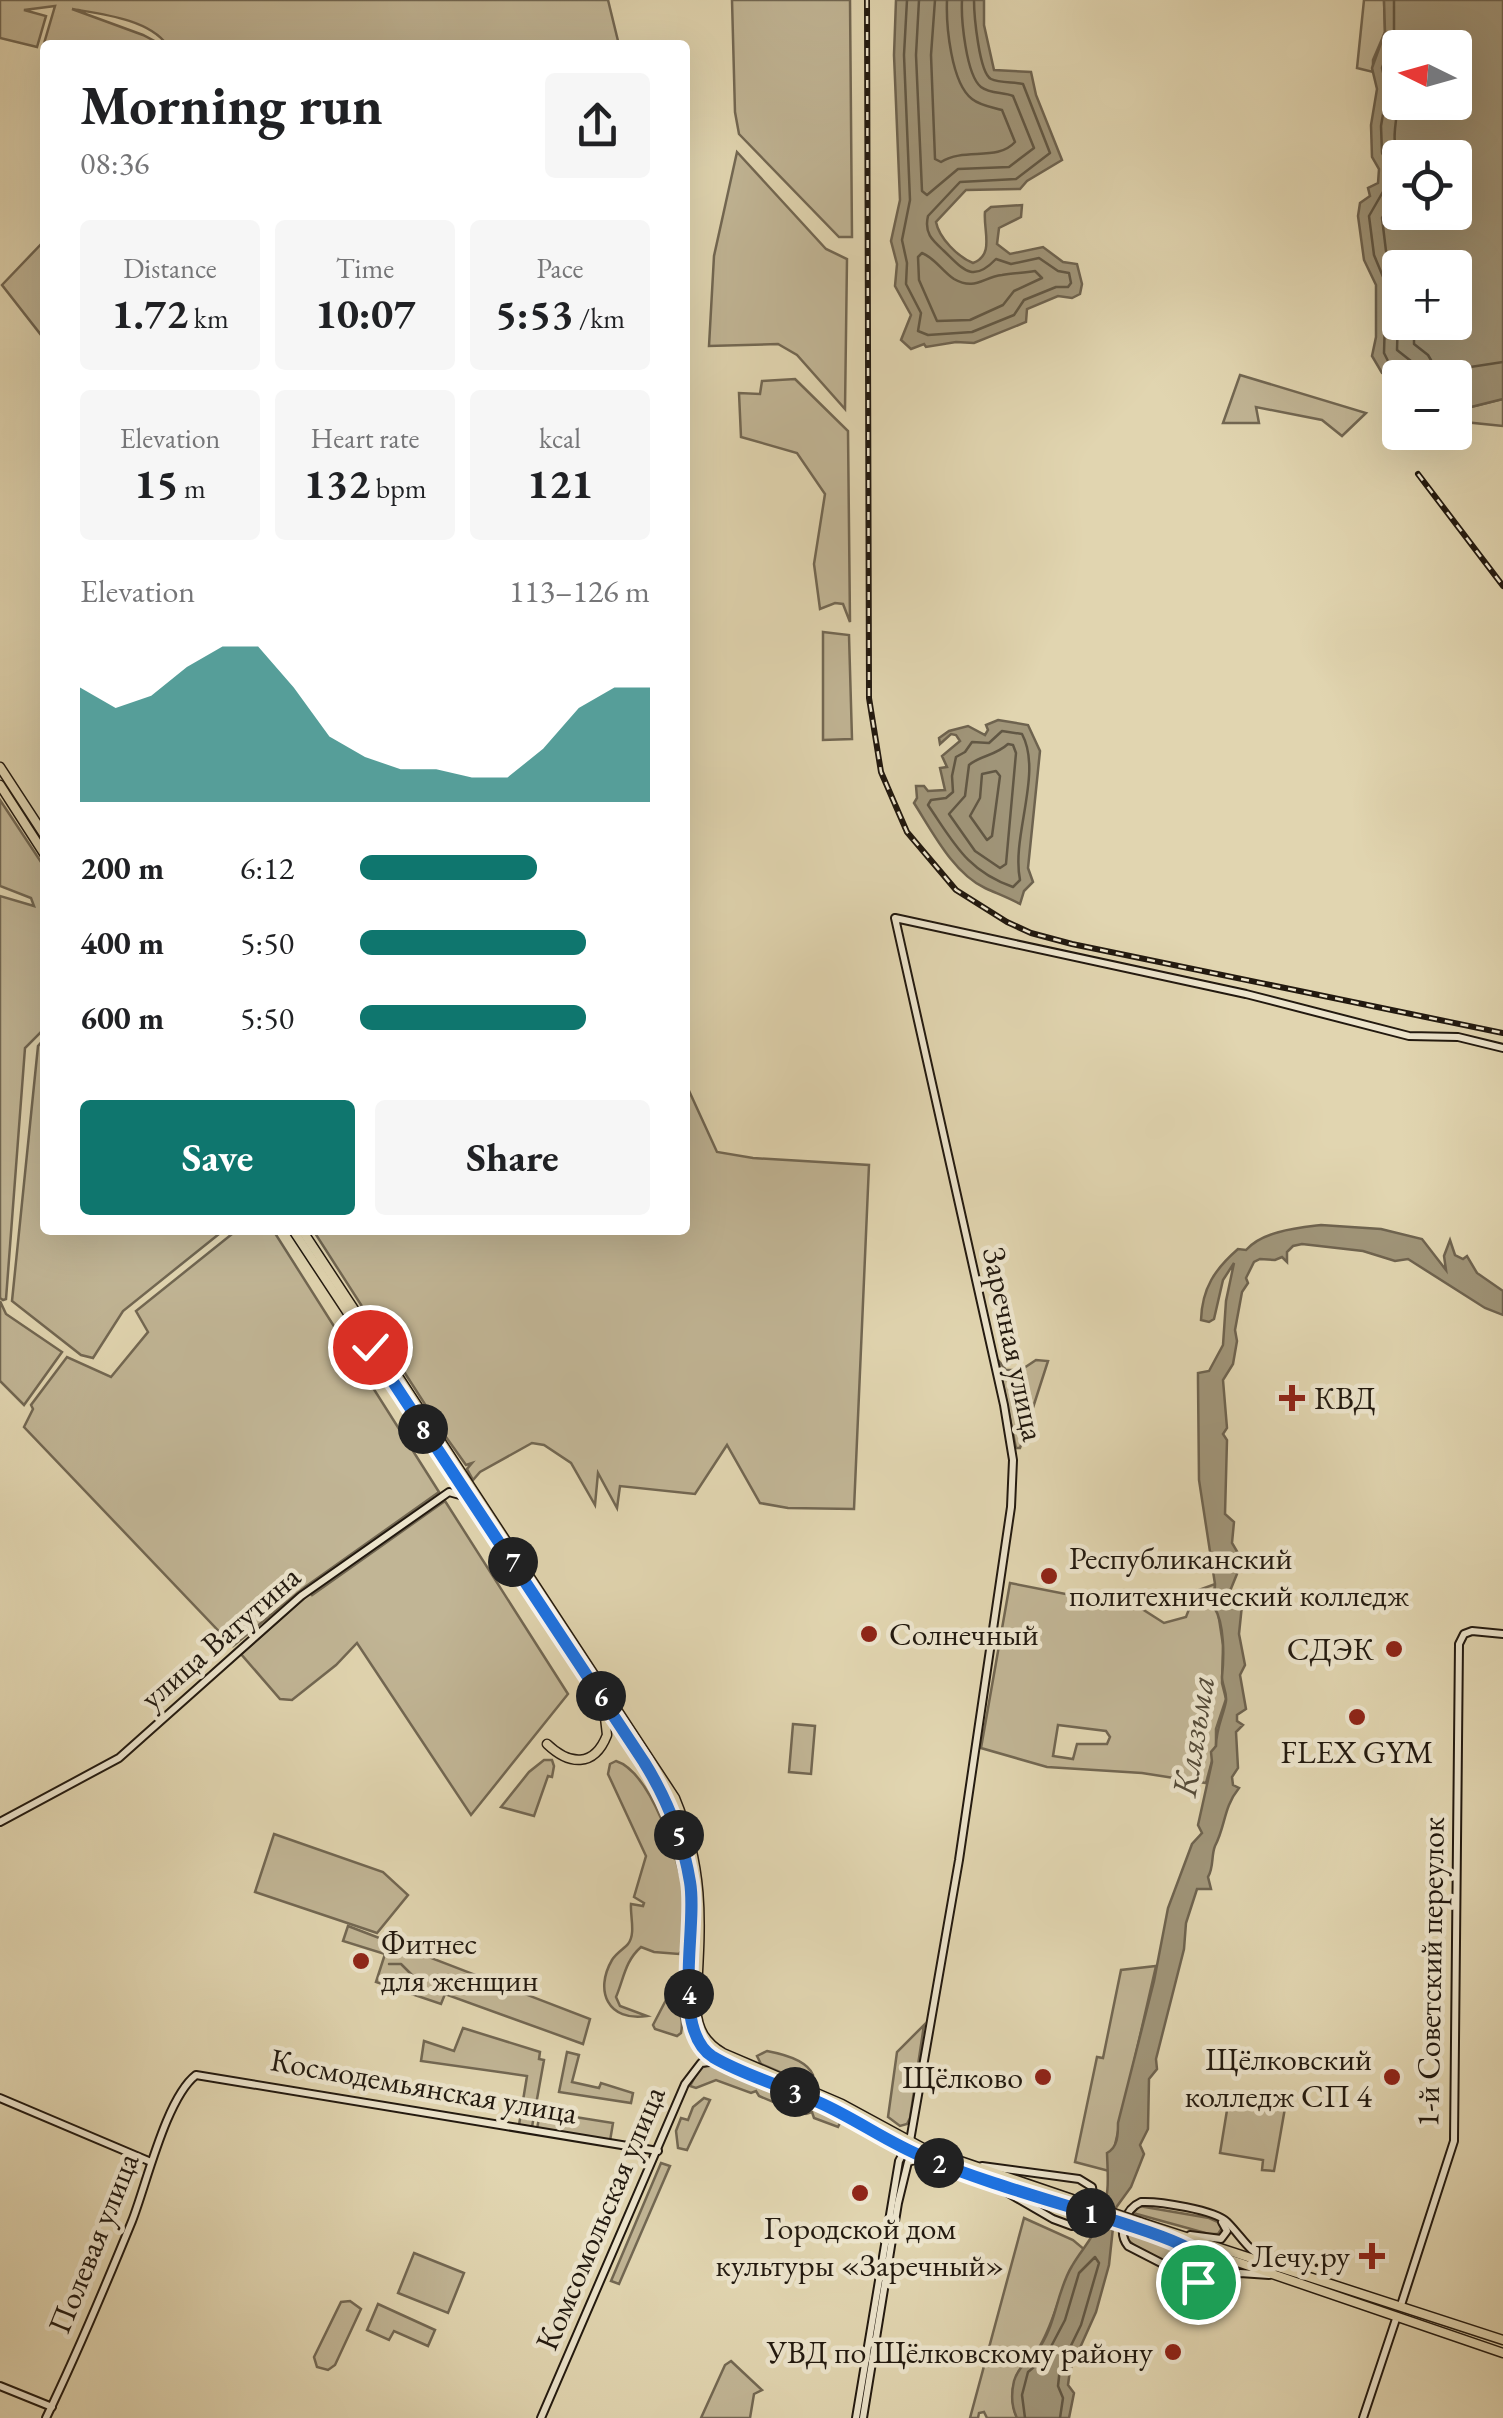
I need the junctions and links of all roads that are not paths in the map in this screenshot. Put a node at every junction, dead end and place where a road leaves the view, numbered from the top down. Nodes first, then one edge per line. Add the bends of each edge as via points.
1 (0, 767) edge
2 (0, 785) edge
3 (40, 828) edge
4 (40, 847) edge
5 (1503, 1048) edge
6 (295, 1235) edge
7 (305, 1235) edge
8 (455, 1477) junction
9 (449, 1492) junction
10 (470, 1498) junction
11 (1503, 1634) edge
12 (594, 1686) junction
13 (547, 1744) dead end
14 (0, 1822) edge
15 (724, 2063) junction
16 (186, 2086) joint
17 (0, 2098) edge
18 (908, 2144) junction
19 (658, 2151) junction
20 (923, 2158) junction
21 (151, 2162) junction
22 (970, 2169) junction
23 (1209, 2213) junction
24 (1152, 2229) junction
25 (1274, 2264) junction
26 (1271, 2276) junction
27 (1198, 2282) junction
28 (1400, 2304) junction
29 (1397, 2315) junction
30 (1473, 2328) junction
31 (1469, 2340) junction
32 (1503, 2340) edge
33 (1503, 2353) edge
34 (0, 2386) edge
35 (52, 2407) junction
36 (46, 2418) edge
37 (541, 2418) edge
38 (860, 2418) edge
39 (1364, 2418) edge

1 - 3 main road
2 - 4 main road
5 - 18 street, Заречная улица via 1465,1038 1409,1036 895,918 1014,1470 962,1841
6 - 8 main road
7 - 18 main road via 675,1798 701,1893 696,2009 708,2043 842,2104
8 - 9 street
8 - 10 main road
9 - 10 street
9 - 14 street, улица Ватутина via 301,1596 119,1758
10 - 12 main road
11 - 28 street, 1-й Советский переулок via 1472,1631 1459,1644 1454,2141
12 - 13 main road via 608,1726 601,1748 572,1761
12 - 15 main road via 657,1783 680,1838 693,1916 691,2028 700,2045
15 - 18 main road
15 - 19 street, Комсомольская улица via 701,2063 685,2084
16 - 19 street, Космодемьянская улица via 196,2075 215,2076
16 - 21 street, Полевая улица
17 - 21 street
18 - 20 main road
18 - 22 main road
18 - 38 street, Заречная улица via 899,2161
19 - 37 street, Комсомольская улица
20 - 22 main road
20 - 38 street via 908,2162 898,2203
21 - 35 street, Полевая улица
22 - 22 street via 1072,2226 1085,2222 1094,2199 1092,2187 1080,2179
22 - 24 main road, bridge
23 - 24 street via 1227,2229 1220,2239
23 - 25 street
23 - 27 street via 1141,2202 1130,2209 1123,2229 1133,2250
24 - 25 main road
24 - 26 main road
24 - 27 street via 1211,2263 1212,2275
25 - 28 main road
26 - 27 street
26 - 29 main road
28 - 29 main road
28 - 30 main road
29 - 31 main road
29 - 39 street
30 - 31 main road via 1466,2333
30 - 32 main road
31 - 33 main road
34 - 35 street
35 - 36 street, Полевая улица

